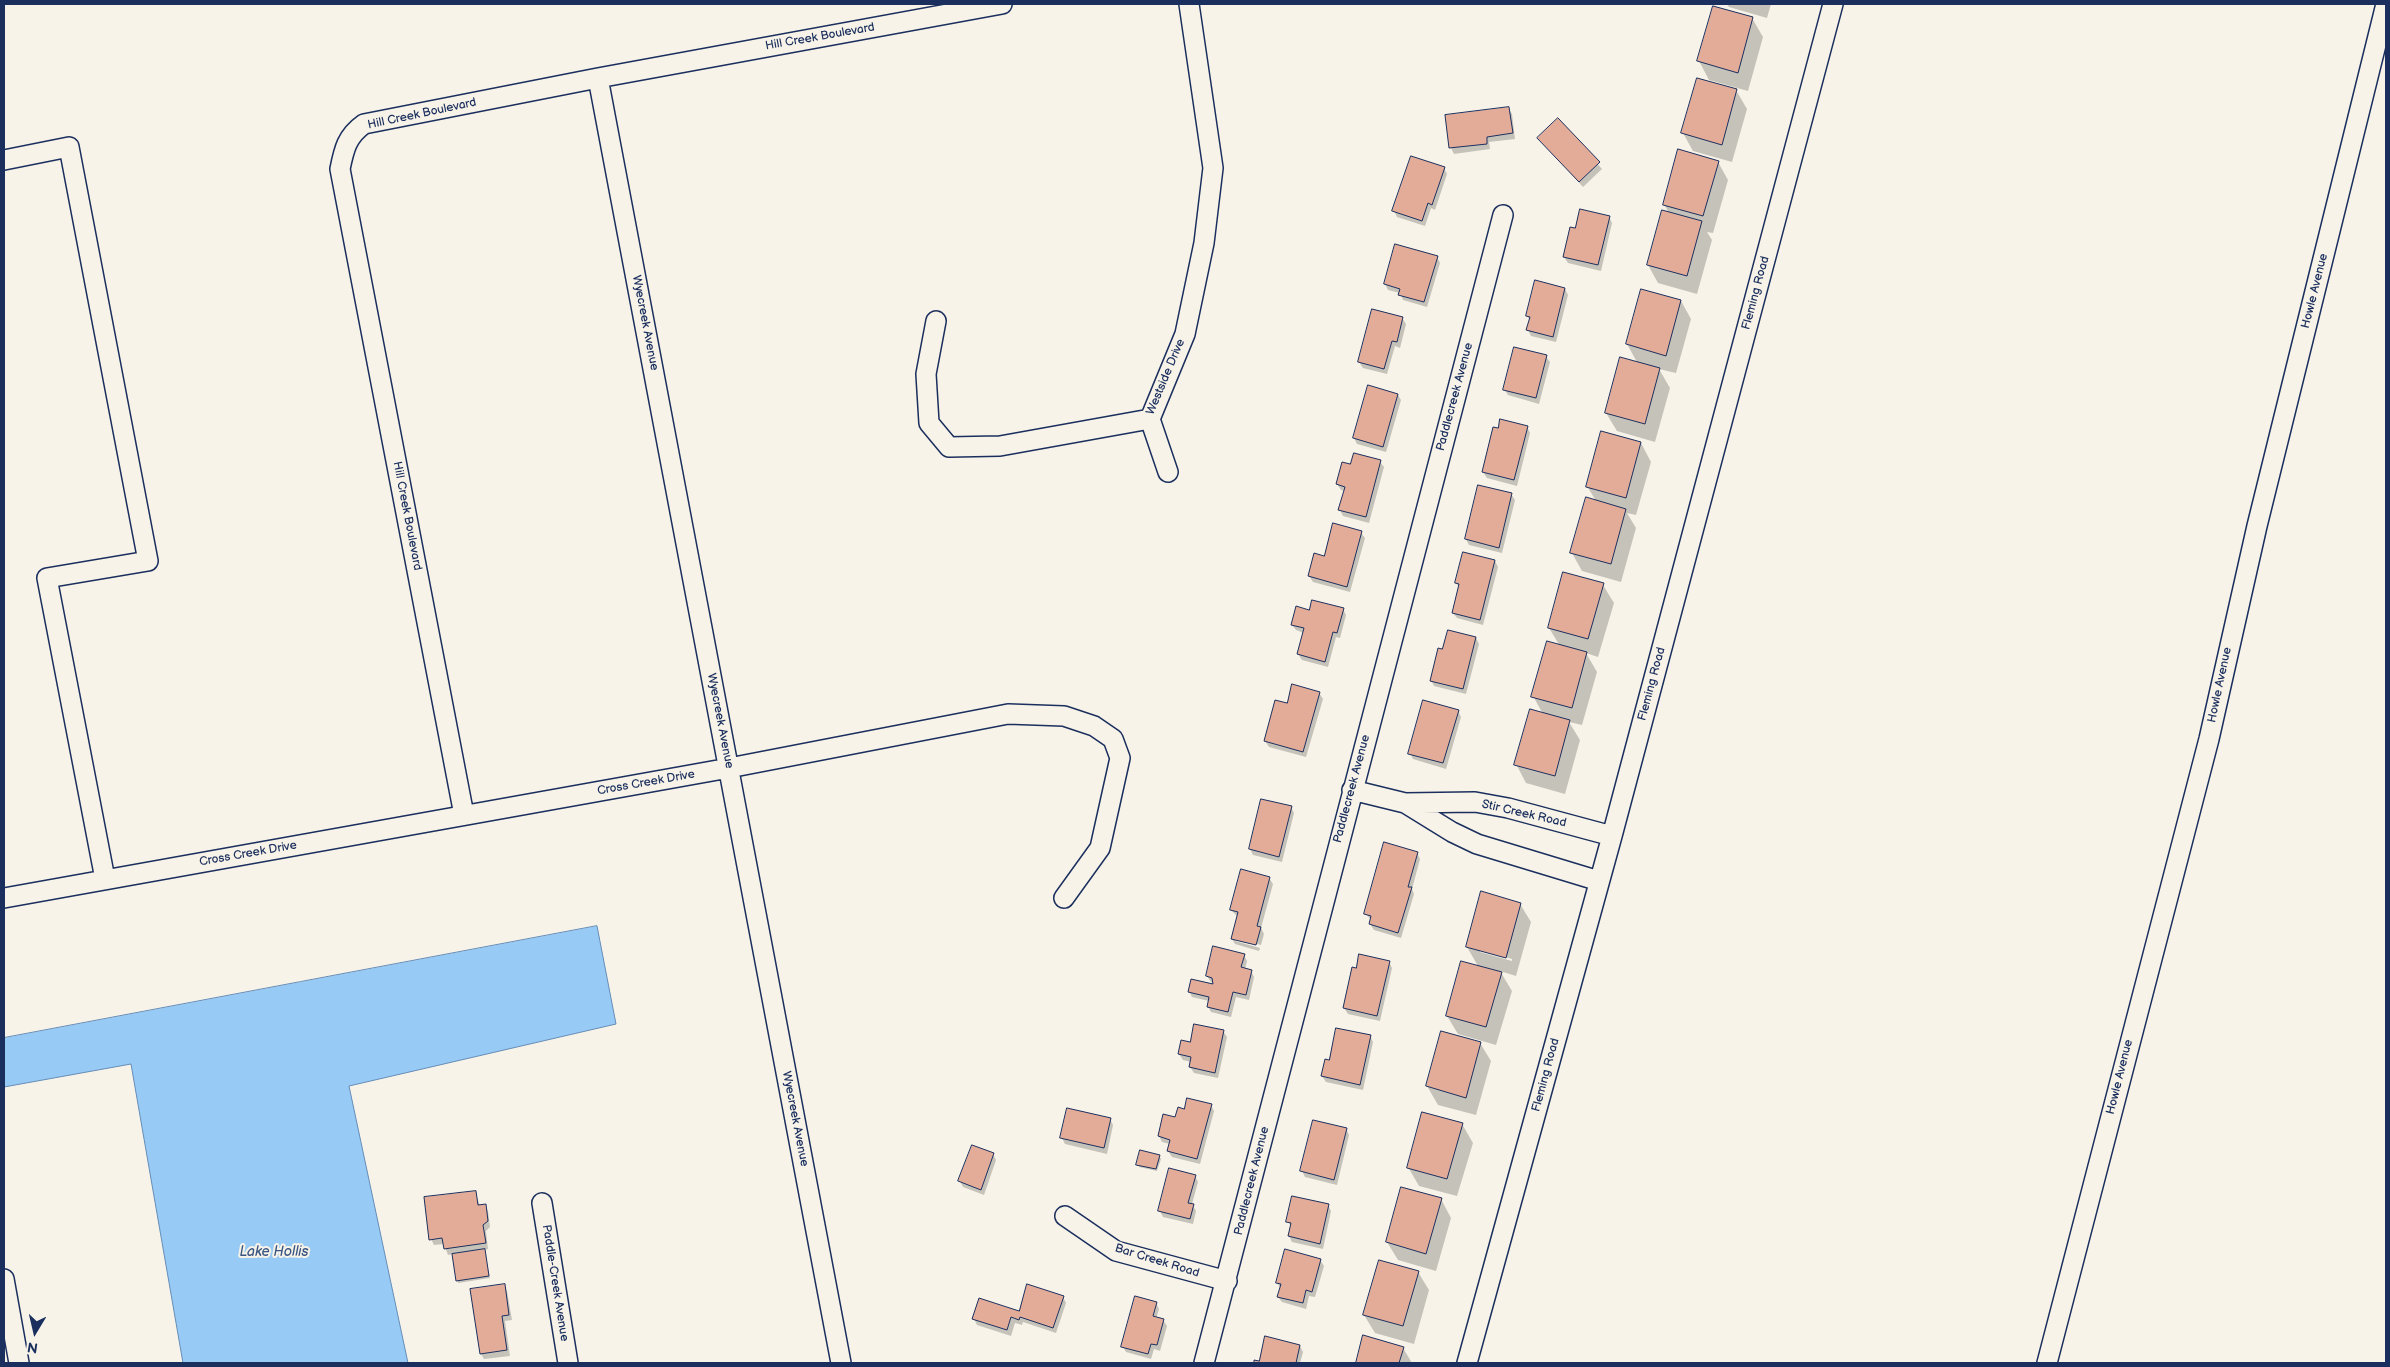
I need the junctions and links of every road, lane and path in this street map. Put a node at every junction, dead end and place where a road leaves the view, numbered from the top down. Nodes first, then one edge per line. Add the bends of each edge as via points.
1 (1002, 4) edge
2 (1189, 4) edge
3 (1832, 4) edge
4 (2386, 4) edge
5 (598, 78) junction
6 (4, 160) edge
7 (1503, 215) dead end
8 (936, 321) dead end
9 (1150, 419) junction
10 (1168, 472) dead end
11 (729, 768) junction
12 (1352, 790) junction
13 (1405, 803) junction
14 (464, 815) junction
15 (1612, 836) junction
16 (104, 879) junction
17 (1599, 881) junction
18 (4, 898) edge
19 (1064, 898) dead end
20 (542, 1203) dead end
21 (1065, 1216) dead end
22 (4, 1279) edge
23 (1227, 1281) junction
24 (19, 1363) edge
25 (568, 1363) edge
26 (841, 1363) edge
27 (1204, 1363) edge
28 (1467, 1363) edge
29 (2047, 1363) edge

1 - 5 street, Hill Creek Boulevard
2 - 9 street, Westside Drive via 1213,168 1204,243 1185,334
3 - 15 street, Fleming Road
4 - 29 street, Howle Avenue via 2257,526 2208,739
5 - 11 street, Wyecreek Avenue
5 - 14 street, Hill Creek Boulevard via 364,124 345,143 340,169
6 - 16 street via 69,147 148,561 46,578
7 - 12 street, Paddlecreek Avenue
8 - 9 street, Westside Drive via 926,374 929,423 949,447 1000,446
9 - 10 street
11 - 14 street, Cross Creek Drive
11 - 19 street, Cross Creek Drive via 1008,714 1064,716 1094,726 1113,738 1120,758 1100,848
11 - 26 street, Wyecreek Avenue
12 - 13 street, Stir Creek Road
12 - 23 street, Paddlecreek Avenue
13 - 15 street, Stir Creek Road via 1475,802
13 - 17 street, Stir Creek Road via 1477,844
14 - 16 street, Cross Creek Drive
15 - 17 street, Fleming Road
16 - 18 street, Cross Creek Drive
17 - 28 street, Fleming Road
20 - 25 street, Paddle-Creek Avenue
21 - 23 street, Bar Creek Road via 1116,1251
22 - 24 street
23 - 27 street, Paddlecreek Avenue

